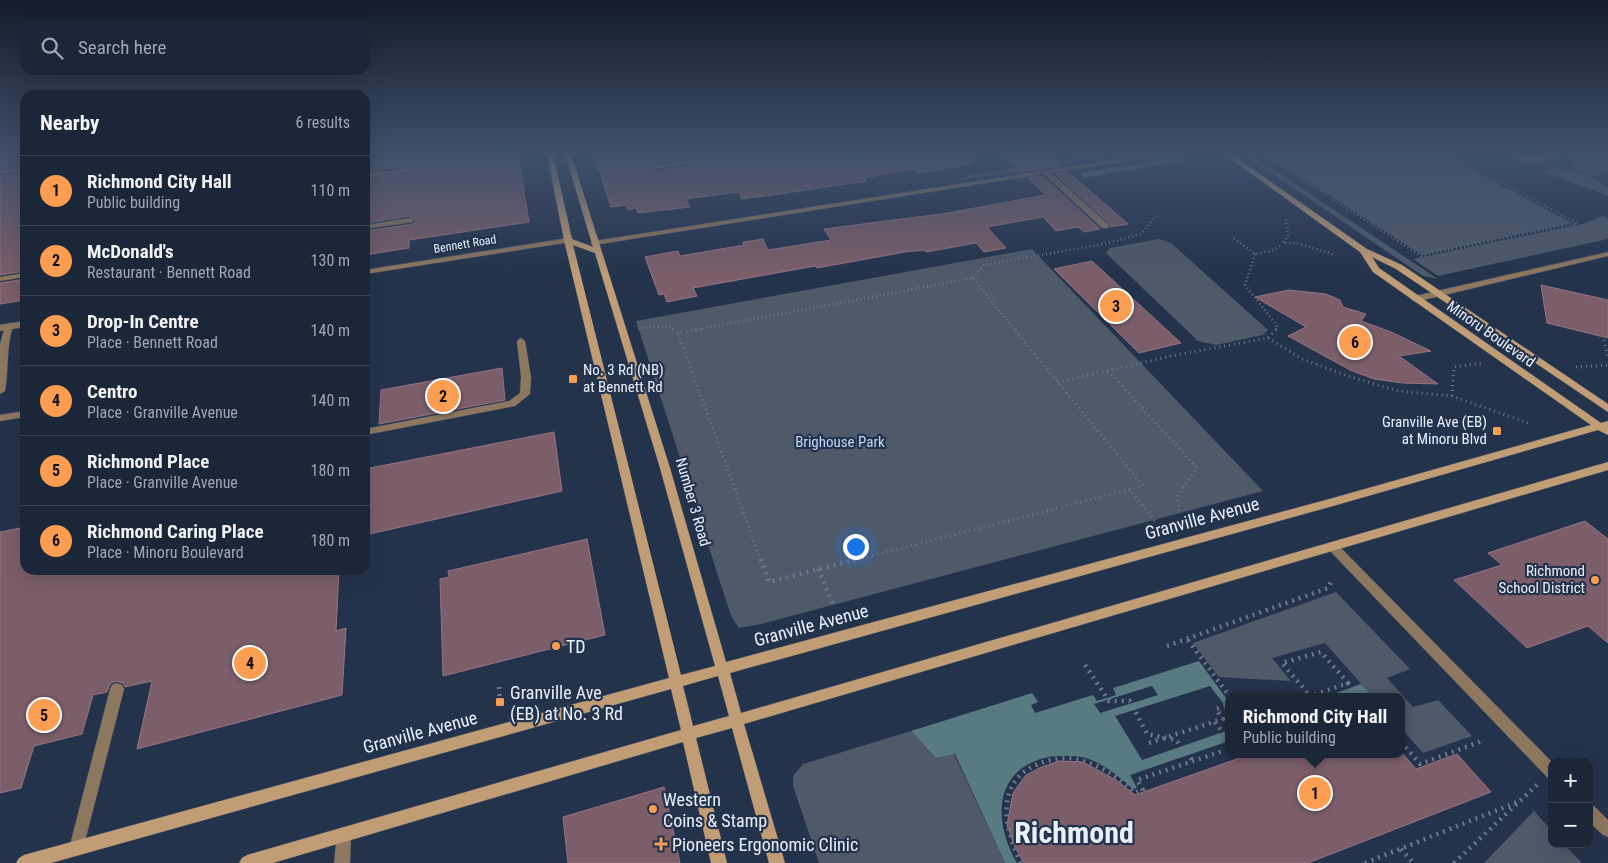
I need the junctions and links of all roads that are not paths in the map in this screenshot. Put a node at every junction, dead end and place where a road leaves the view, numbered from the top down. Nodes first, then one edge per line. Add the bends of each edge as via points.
1 (558, 194) edge
2 (580, 194) edge
3 (912, 194) edge
4 (1070, 194) edge
5 (1284, 194) edge
6 (410, 220) dead end
7 (370, 226) edge
8 (1105, 226) dead end
9 (568, 240) junction
10 (596, 247) junction
11 (1364, 251) junction
12 (1608, 254) edge
13 (370, 271) edge
14 (20, 276) edge
15 (0, 279) edge
16 (1438, 294) junction
17 (1415, 299) junction
18 (20, 325) edge
19 (5, 327) edge
20 (521, 341) dead end
21 (0, 391) edge
22 (1608, 409) edge
23 (20, 415) edge
24 (0, 418) edge
25 (1605, 428) edge
26 (370, 431) edge
27 (1608, 466) edge
28 (1334, 548) junction
29 (722, 669) junction
30 (676, 682) junction
31 (117, 689) dead end
32 (736, 719) junction
33 (689, 733) junction
34 (1548, 769) edge
35 (1593, 815) edge
36 (1608, 830) edge
37 (344, 834) junction
38 (76, 849) junction
39 (24, 863) edge
40 (247, 863) edge
41 (342, 863) edge
42 (719, 863) edge
43 (777, 863) edge

1 - 9 main road
2 - 10 main road, Number 3 Road
3 - 10 street
4 - 8 street
5 - 11 main road, Minoru Boulevard
6 - 7 street
9 - 10 main road
9 - 13 street, Bennett Road
9 - 30 main road
10 - 29 main road, Number 3 Road via 665,468
11 - 16 main road, Minoru Boulevard via 1399,268
11 - 17 main road, Minoru Boulevard via 1376,270
12 - 16 street
14 - 15 street
16 - 17 street
16 - 22 main road, Minoru Boulevard
17 - 25 main road, Minoru Boulevard
18 - 19 street
19 - 21 street via 4,374
20 - 26 street via 525,394 512,404
23 - 24 street
25 - 29 main road, Granville Avenue
27 - 28 main road
28 - 32 main road
28 - 34 street
29 - 30 main road, Granville Avenue
29 - 32 main road, Number 3 Road
30 - 33 main road
30 - 38 main road, Granville Avenue
31 - 38 street
32 - 33 main road
32 - 43 main road, Number 3 Road
33 - 37 main road
33 - 42 main road
35 - 36 street
37 - 40 main road
37 - 41 street
38 - 39 main road, Granville Avenue

